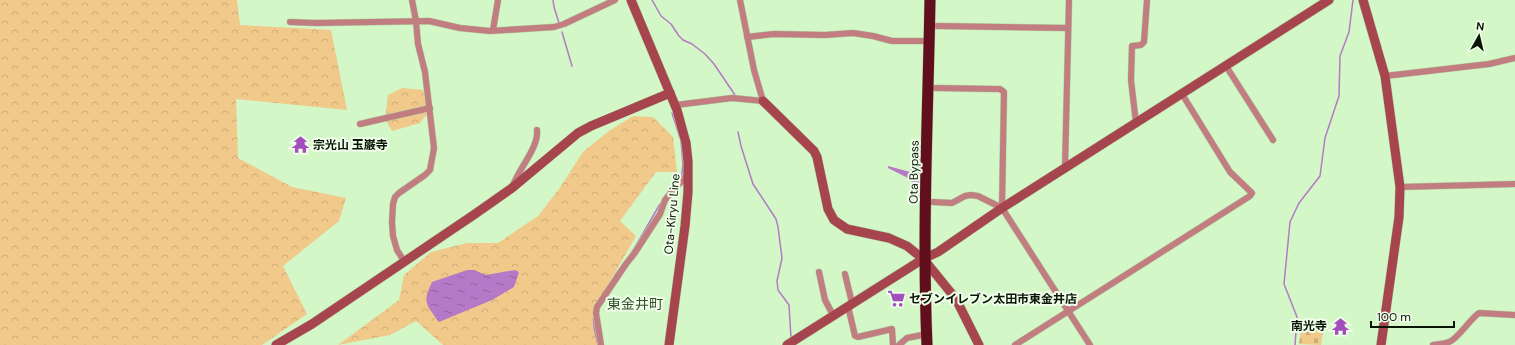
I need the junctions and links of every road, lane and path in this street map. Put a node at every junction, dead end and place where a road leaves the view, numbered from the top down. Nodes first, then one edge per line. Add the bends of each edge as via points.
1 (412, 0) edge
2 (498, 0) edge
3 (615, 0) edge
4 (631, 0) edge
5 (740, 0) edge
6 (930, 0) edge
7 (938, 0) edge
8 (1069, 0) edge
9 (1147, 0) edge
10 (1363, 0) edge
11 (1325, 1) edge
12 (416, 21) junction
13 (290, 22) dead end
14 (937, 26) junction
15 (1068, 28) junction
16 (493, 30) junction
17 (747, 38) junction
18 (930, 41) junction
19 (1515, 58) edge
20 (1226, 66) junction
21 (1385, 76) junction
22 (936, 88) junction
23 (670, 93) junction
24 (1182, 94) junction
25 (763, 101) junction
26 (676, 105) junction
27 (430, 108) junction
28 (1136, 123) junction
29 (360, 124) dead end
30 (537, 130) dead end
31 (1273, 140) dead end
32 (1065, 168) junction
33 (688, 174) junction
34 (1515, 184) edge
35 (1400, 186) junction
36 (512, 188) junction
37 (933, 202) junction
38 (1002, 208) junction
39 (927, 258) junction
40 (404, 261) junction
41 (933, 271) junction
42 (819, 272) dead end
43 (845, 274) dead end
44 (850, 305) junction
45 (1068, 312) junction
46 (1515, 315) edge
47 (834, 316) junction
48 (927, 340) edge
49 (791, 343) edge
50 (276, 345) edge
51 (601, 345) edge
52 (669, 345) edge
53 (893, 345) edge
54 (898, 345) edge
55 (934, 345) edge
56 (979, 345) edge
57 (1015, 345) edge
58 (1090, 345) edge
59 (1381, 345) edge
60 (1433, 345) edge

1 - 12 street
2 - 16 street
3 - 16 street via 556,27
4 - 23 street, Ota-Kiryu Line
5 - 17 street
6 - 18 highway, Ota Bypass
7 - 14 highway, Ota Bypass
8 - 15 street
9 - 28 street via 1144,42 1132,46 1131,51 1131,80
10 - 21 street
11 - 20 street
12 - 13 street
12 - 16 street
12 - 27 street
14 - 15 street
14 - 22 highway, Ota Bypass
15 - 32 street
17 - 18 street via 774,34 853,33 892,41
17 - 25 street
18 - 39 highway, Ota Bypass
19 - 21 street via 1489,64
20 - 24 street
20 - 31 street
21 - 35 street
22 - 37 highway, Ota Bypass
22 - 38 street via 1000,89 1004,92
23 - 26 street, Ota-Kiryu Line
23 - 36 street via 578,133
24 - 28 street
24 - 45 street via 1230,172 1252,193
25 - 26 street via 732,98
25 - 39 street via 814,151 828,209 834,220 847,228 898,242
26 - 33 street, Ota-Kiryu Line via 686,143
27 - 29 street
27 - 40 street via 434,140 432,167 399,193 393,204 394,236 397,250
28 - 32 street
30 - 36 street via 536,142
32 - 38 street
33 - 51 street via 665,200 660,214 597,307
33 - 52 street, Ota-Kiryu Line via 685,226
34 - 35 street
35 - 59 street via 1399,217
36 - 40 street
37 - 38 street via 952,203 971,195
37 - 39 highway, Ota Bypass
38 - 39 street
38 - 45 street
39 - 41 highway, Ota Bypass
39 - 44 street
39 - 48 highway, Ota Bypass
40 - 50 street via 312,324
41 - 55 highway, Ota Bypass
41 - 56 street via 956,299
42 - 47 street via 825,300
43 - 44 street
44 - 47 street
44 - 53 street via 855,336 892,329
45 - 57 street
45 - 58 street
46 - 60 street via 1479,313 1452,340
47 - 49 street
48 - 54 street via 907,338

